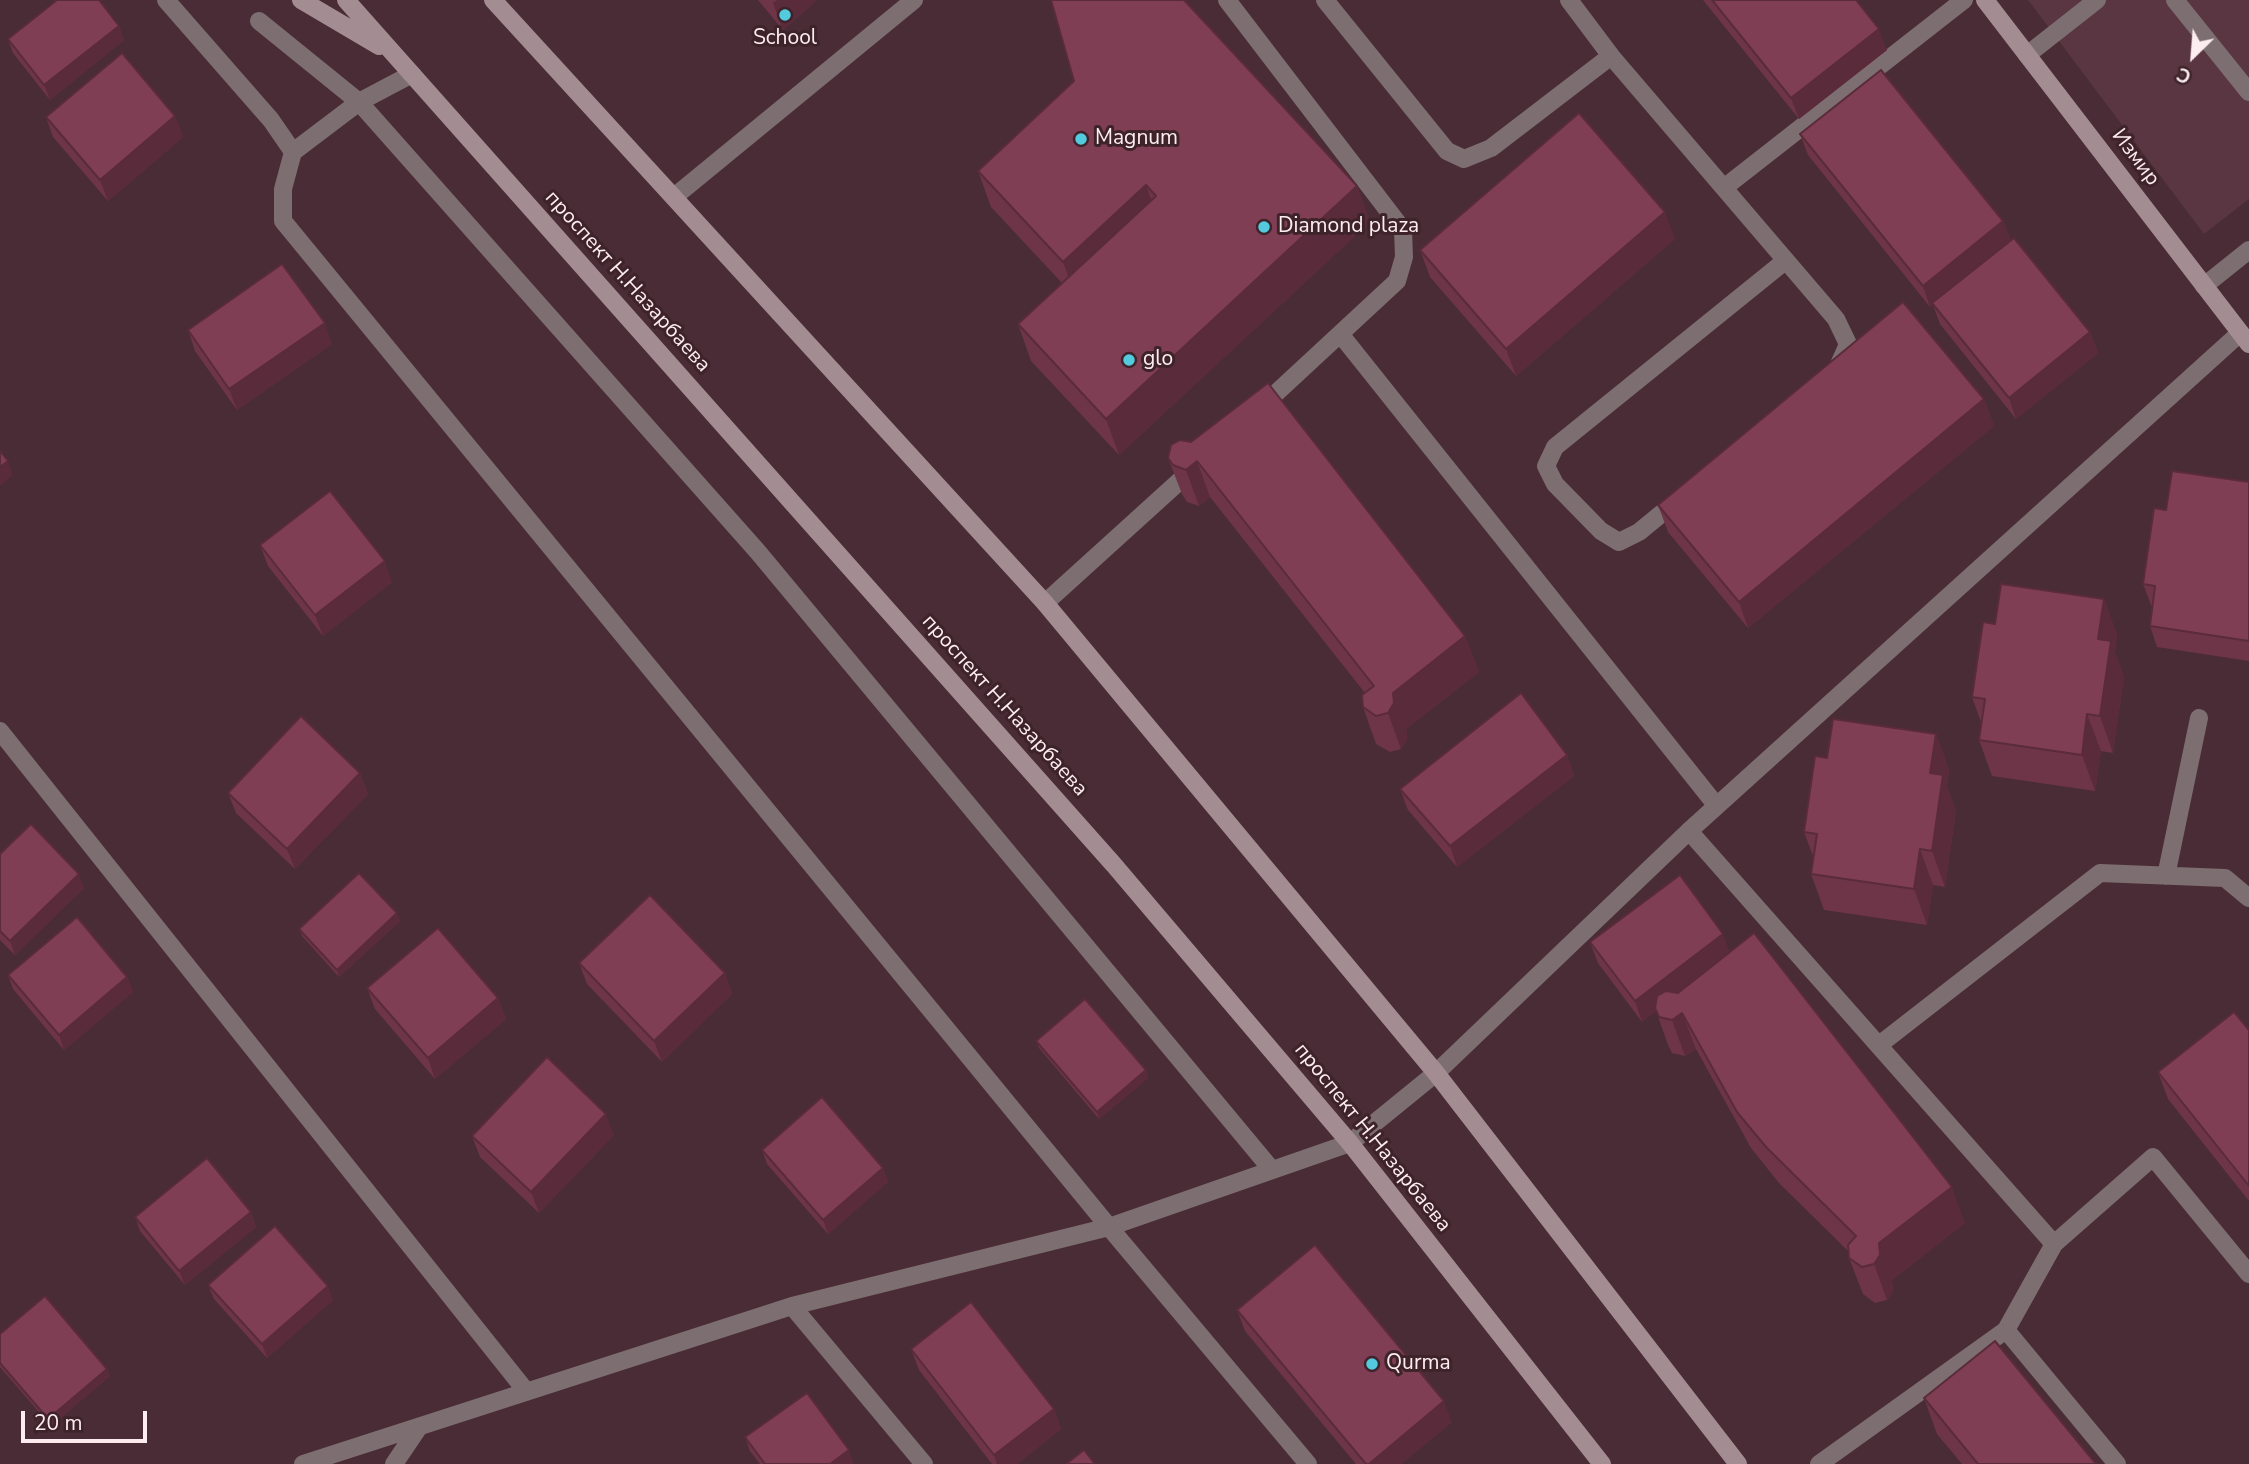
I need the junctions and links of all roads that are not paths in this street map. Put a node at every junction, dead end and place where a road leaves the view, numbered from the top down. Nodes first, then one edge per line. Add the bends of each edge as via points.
1 (166, 0) edge
2 (301, 0) edge
3 (346, 0) edge
4 (493, 0) edge
5 (914, 0) edge
6 (1227, 0) edge
7 (1325, 0) edge
8 (1569, 0) edge
9 (1964, 0) edge
10 (1985, 0) edge
11 (2097, 0) edge
12 (2175, 0) edge
13 (259, 21) dead end
14 (390, 52) junction
15 (2027, 55) junction
16 (1611, 56) junction
17 (412, 74) junction
18 (2249, 92) edge
19 (359, 102) junction
20 (293, 152) junction
21 (1725, 187) junction
22 (674, 197) junction
23 (2249, 250) edge
24 (1785, 261) junction
25 (2204, 286) junction
26 (1341, 335) junction
27 (2244, 339) edge
28 (1826, 379) edge
29 (1249, 418) edge
30 (1209, 455) edge
31 (1691, 490) edge
32 (1045, 603) junction
33 (2199, 718) dead end
34 (0, 731) edge
35 (1716, 806) junction
36 (1689, 831) junction
37 (2166, 876) junction
38 (2249, 898) edge
39 (1879, 1045) junction
40 (1436, 1073) junction
41 (1350, 1143) junction
42 (1272, 1170) junction
43 (1109, 1227) junction
44 (2054, 1244) junction
45 (2249, 1274) edge
46 (792, 1306) junction
47 (2006, 1330) junction
48 (526, 1391) junction
49 (419, 1427) junction
50 (303, 1464) edge
51 (394, 1464) edge
52 (923, 1464) edge
53 (1308, 1464) edge
54 (1602, 1464) edge
55 (1738, 1464) edge
56 (1819, 1464) edge
57 (2117, 1464) edge

1 - 20 street via 271,120
2 - 14 main road
3 - 14 main road, проспект Н.Назарбаева
4 - 22 main road
5 - 22 street
6 - 26 street via 1403,230 1404,257 1397,281
7 - 16 street via 1447,151 1464,159 1491,148
8 - 16 street
9 - 21 street
10 - 15 main road, Измир
11 - 15 street
12 - 18 street
13 - 19 street
14 - 17 main road, проспект Н.Назарбаева
15 - 25 main road, Измир
16 - 21 street
17 - 19 street
17 - 41 main road, проспект Н.Назарбаева via 1114,864
19 - 20 street
19 - 42 street via 758,552
20 - 43 street via 283,189 283,221
21 - 24 street
22 - 32 main road
23 - 25 street
24 - 28 street via 1836,318 1848,344 1836,371
24 - 31 street via 1555,447 1546,466 1555,484 1601,531 1619,542 1639,532
25 - 27 main road, Измир
26 - 29 street
26 - 35 street
27 - 35 street
30 - 32 street
32 - 40 main road
33 - 37 street
34 - 48 street
35 - 36 street
36 - 39 street
36 - 40 street
37 - 38 street via 2225,878
37 - 39 street via 2100,873
39 - 44 street
40 - 41 street
40 - 55 main road
41 - 42 street
41 - 54 main road, проспект Н.Назарбаева
42 - 43 street
43 - 46 street
43 - 53 street
44 - 45 street via 2153,1157
44 - 47 street
46 - 48 street
46 - 52 street
47 - 56 street
47 - 57 street
48 - 49 street
49 - 50 street
49 - 51 street

